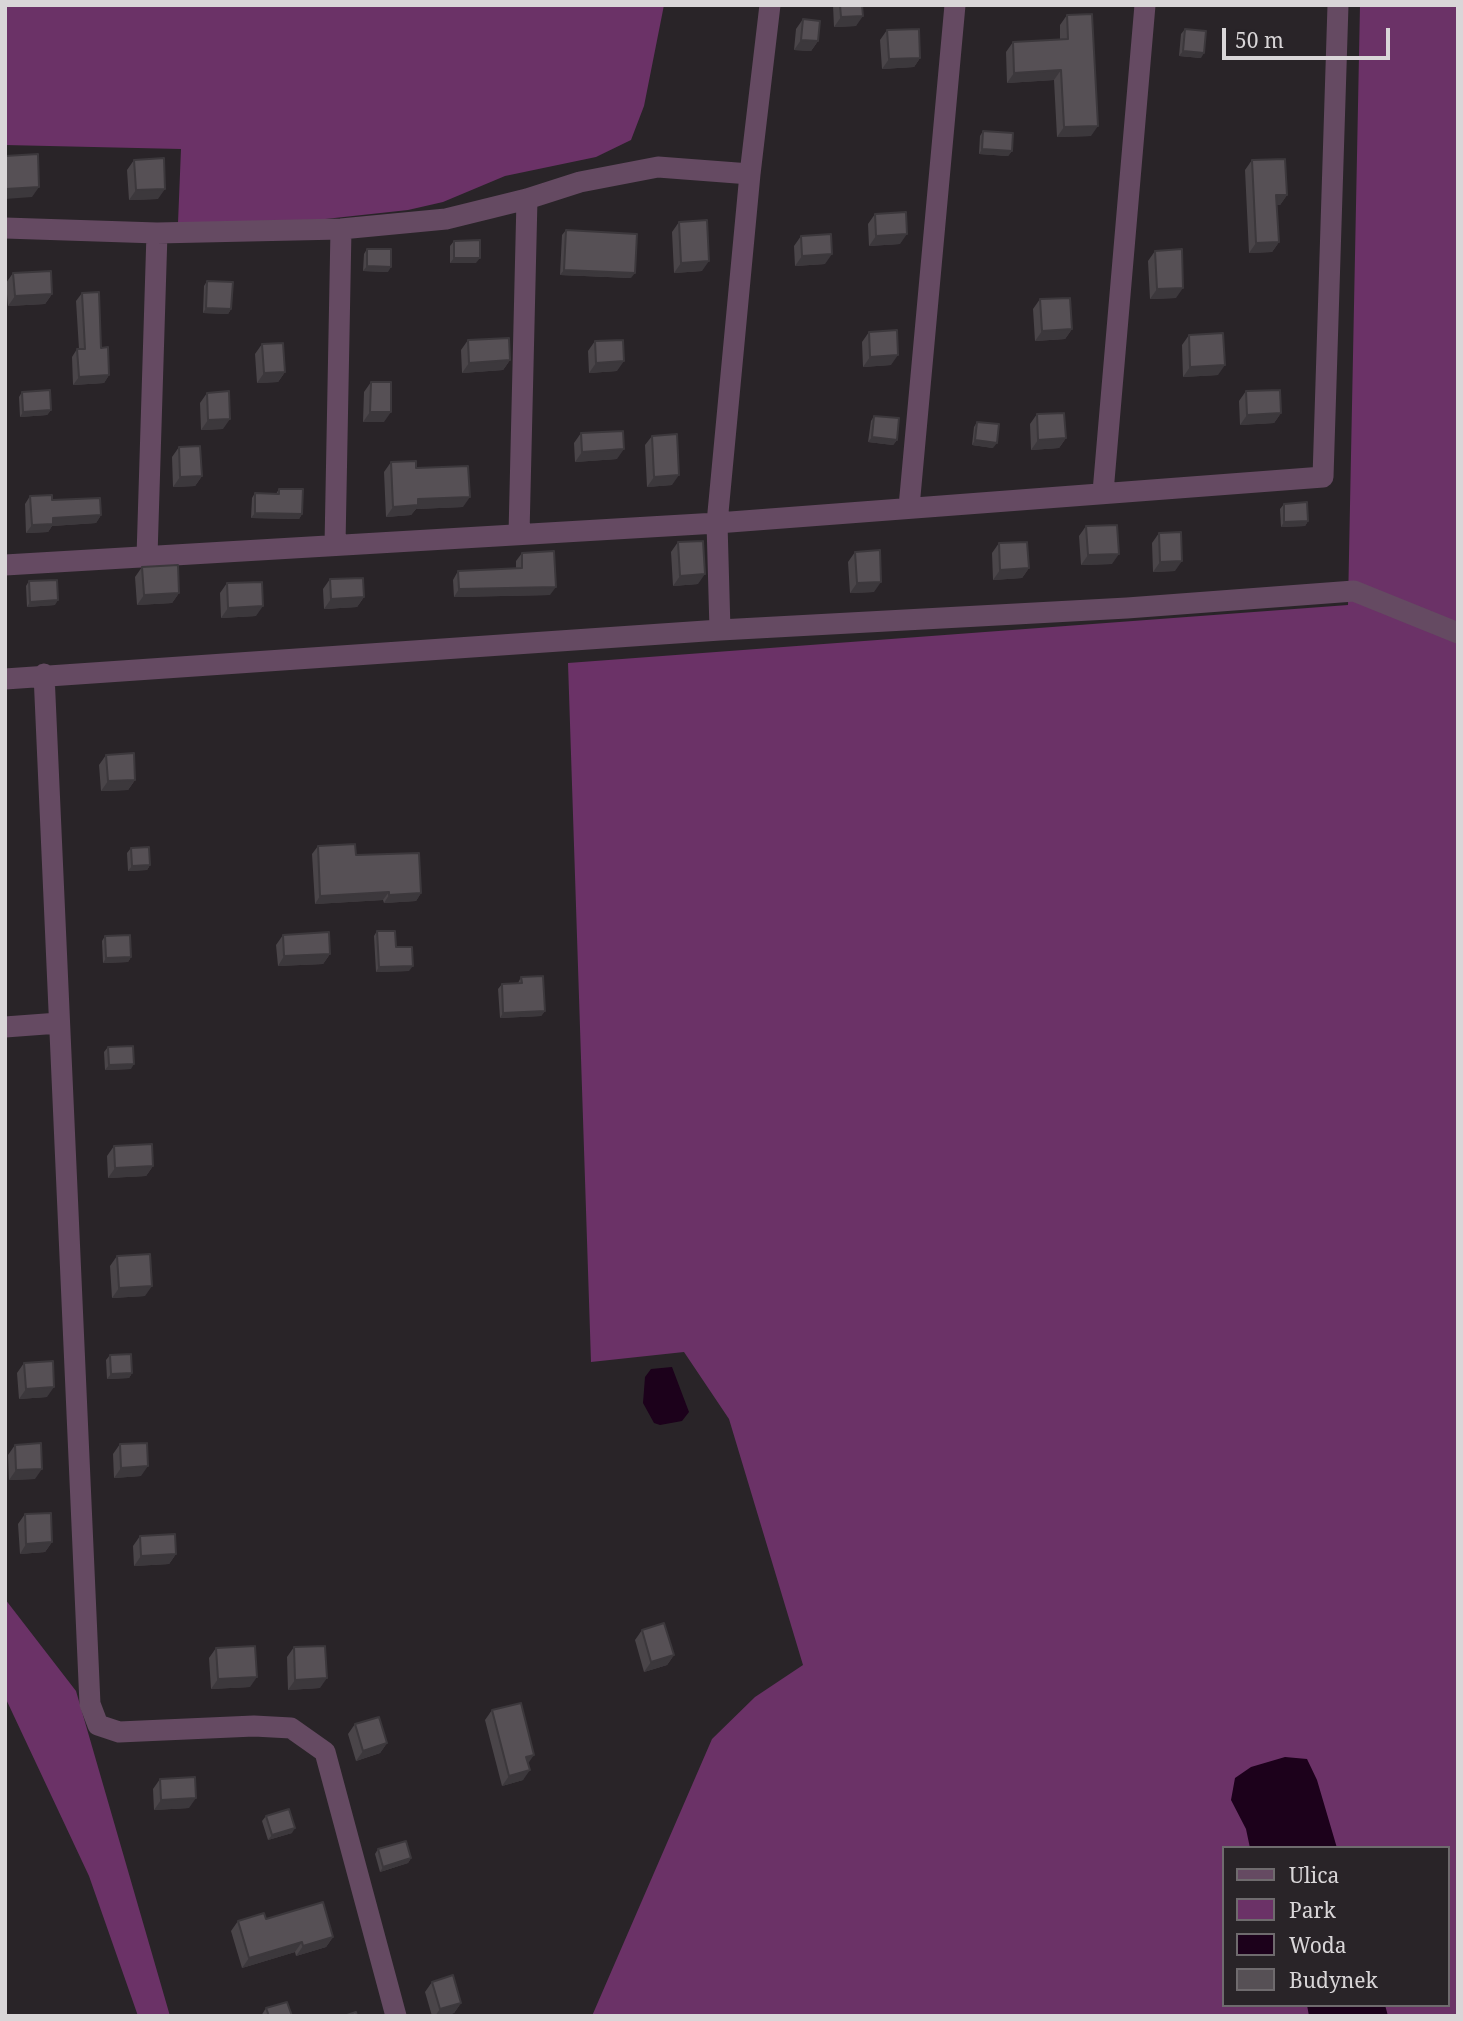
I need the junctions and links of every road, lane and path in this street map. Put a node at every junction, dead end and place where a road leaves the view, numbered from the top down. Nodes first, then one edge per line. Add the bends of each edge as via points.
1 (770, 5) edge
2 (955, 5) edge
3 (1145, 5) edge
4 (1338, 5) edge
5 (750, 174) junction
6 (527, 199) junction
7 (5, 228) edge
8 (341, 229) junction
9 (157, 233) junction
10 (1103, 492) junction
11 (909, 507) junction
12 (717, 523) junction
13 (519, 534) junction
14 (335, 545) junction
15 (147, 556) junction
16 (5, 565) edge
17 (720, 630) junction
18 (1458, 633) edge
19 (44, 674) junction
20 (5, 679) edge
21 (59, 1023) junction
22 (5, 1027) edge
23 (396, 2016) edge

1 - 5 street
2 - 11 street
3 - 10 street
4 - 10 street via 1322,477
5 - 6 street via 658,167
5 - 12 street
6 - 8 street via 446,219
6 - 13 street
7 - 9 street
8 - 9 street
8 - 14 street
9 - 15 street
10 - 11 street
11 - 12 street
12 - 13 street
12 - 17 street
13 - 14 street
14 - 15 street
15 - 16 street
17 - 18 street via 1354,591
17 - 19 street
19 - 20 street
19 - 21 street
21 - 22 street
21 - 23 street via 90,1704 98,1725 119,1732 291,1728 325,1752

